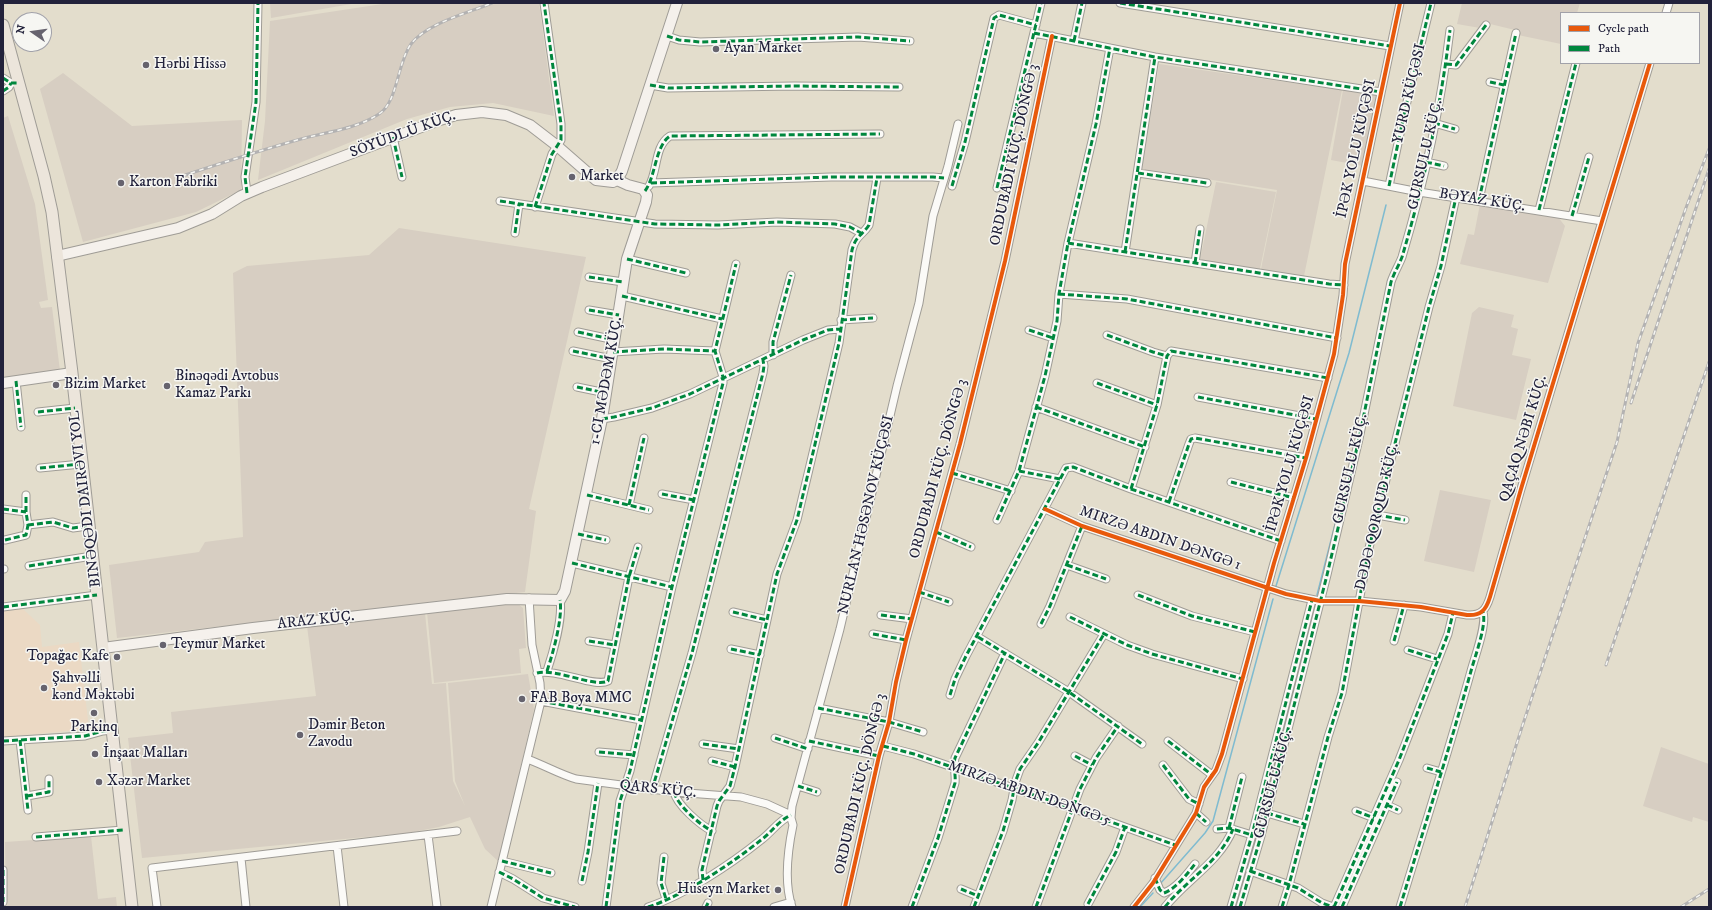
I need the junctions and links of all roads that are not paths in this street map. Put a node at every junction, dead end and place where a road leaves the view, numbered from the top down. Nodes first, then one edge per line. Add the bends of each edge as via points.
1 (258, 3) edge
2 (544, 3) edge
3 (677, 3) edge
4 (1041, 3) edge
5 (1082, 3) edge
6 (1120, 3) edge
7 (1400, 3) edge
8 (1431, 3) edge
9 (3, 25) edge
10 (1486, 25) dead end
11 (1035, 29) junction
12 (1450, 30) dead end
13 (1516, 33) dead end
14 (666, 36) junction
15 (1052, 36) junction
16 (910, 41) dead end
17 (1074, 41) junction
18 (1390, 46) junction
19 (1110, 48) junction
20 (1155, 57) junction
21 (1446, 64) junction
22 (1576, 64) edge
23 (1650, 64) edge
24 (3, 78) edge
25 (1490, 82) dead end
26 (15, 83) junction
27 (650, 85) junction
28 (1504, 85) junction
29 (899, 87) dead end
30 (3, 91) edge
31 (1381, 92) junction
32 (958, 124) dead end
33 (1434, 124) junction
34 (1455, 129) dead end
35 (880, 134) dead end
36 (393, 137) junction
37 (556, 145) junction
38 (1589, 157) dead end
39 (1426, 162) junction
40 (1444, 166) dead end
41 (1138, 173) junction
42 (402, 178) dead end
43 (877, 178) junction
44 (944, 178) junction
45 (617, 180) junction
46 (1363, 181) junction
47 (1207, 183) dead end
48 (952, 186) dead end
49 (1389, 186) junction
50 (648, 187) junction
51 (997, 188) dead end
52 (1419, 192) junction
53 (247, 193) junction
54 (1456, 197) junction
55 (1478, 200) junction
56 (500, 201) dead end
57 (519, 204) junction
58 (535, 207) junction
59 (1539, 210) junction
60 (1572, 216) junction
61 (1602, 221) junction
62 (640, 222) junction
63 (1200, 229) dead end
64 (515, 233) dead end
65 (861, 233) junction
66 (1068, 243) junction
67 (1125, 252) junction
68 (57, 256) junction
69 (627, 259) junction
70 (1195, 263) junction
71 (736, 264) dead end
72 (686, 273) dead end
73 (791, 274) dead end
74 (589, 277) dead end
75 (623, 282) junction
76 (1344, 286) junction
77 (1059, 294) junction
78 (622, 296) junction
79 (589, 310) dead end
80 (619, 315) junction
81 (873, 318) dead end
82 (722, 319) junction
83 (841, 320) junction
84 (840, 329) junction
85 (1029, 330) dead end
86 (578, 332) dead end
87 (1107, 335) dead end
88 (1053, 338) junction
89 (1337, 338) junction
90 (615, 340) junction
91 (715, 351) junction
92 (574, 352) dead end
93 (773, 354) junction
94 (612, 355) junction
95 (1167, 356) junction
96 (763, 360) junction
97 (72, 373) junction
98 (723, 378) junction
99 (1328, 378) junction
100 (16, 381) junction
101 (3, 383) edge
102 (1097, 383) dead end
103 (578, 387) dead end
104 (606, 393) junction
105 (1198, 397) dead end
106 (1157, 405) junction
107 (1036, 407) junction
108 (76, 408) junction
109 (38, 412) dead end
110 (602, 419) junction
111 (1316, 419) junction
112 (21, 427) dead end
113 (644, 438) dead end
114 (1144, 447) junction
115 (1306, 458) junction
116 (81, 464) junction
117 (40, 468) dead end
118 (1019, 470) junction
119 (952, 472) junction
120 (1060, 479) junction
121 (1231, 482) dead end
122 (1131, 489) junction
123 (1011, 490) junction
124 (662, 494) dead end
125 (26, 495) dead end
126 (587, 495) junction
127 (1294, 498) junction
128 (694, 500) junction
129 (1169, 502) junction
130 (629, 505) junction
131 (3, 508) edge
132 (1045, 509) junction
133 (649, 510) dead end
134 (26, 512) junction
135 (1377, 515) junction
136 (997, 520) dead end
137 (1405, 520) dead end
138 (28, 525) junction
139 (88, 526) junction
140 (1082, 526) junction
141 (936, 532) junction
142 (578, 534) junction
143 (5, 540) dead end
144 (606, 540) dead end
145 (1281, 541) junction
146 (638, 547) dead end
147 (971, 547) dead end
148 (92, 556) junction
149 (572, 563) junction
150 (1068, 565) junction
151 (29, 566) dead end
152 (629, 577) junction
153 (1106, 579) dead end
154 (672, 587) junction
155 (1268, 588) junction
156 (919, 592) junction
157 (97, 595) junction
158 (1138, 596) dead end
159 (529, 598) junction
160 (560, 600) junction
161 (1312, 600) junction
162 (1359, 601) junction
163 (949, 602) dead end
164 (1320, 602) junction
165 (1404, 605) junction
166 (3, 607) edge
167 (733, 612) dead end
168 (1483, 612) junction
169 (1453, 613) junction
170 (881, 615) dead end
171 (1070, 617) dead end
172 (912, 619) junction
173 (767, 620) junction
174 (1041, 624) dead end
175 (1255, 632) junction
176 (873, 634) dead end
177 (1104, 634) junction
178 (978, 637) junction
179 (906, 640) junction
180 (589, 641) dead end
181 (1394, 641) dead end
182 (615, 645) junction
183 (103, 648) junction
184 (731, 649) dead end
185 (1408, 650) dead end
186 (1004, 653) junction
187 (760, 656) junction
188 (1437, 659) junction
189 (548, 671) junction
190 (537, 673) junction
191 (1243, 679) junction
192 (1069, 692) junction
193 (950, 695) dead end
194 (541, 701) junction
195 (818, 708) junction
196 (641, 720) junction
197 (889, 722) junction
198 (1118, 726) junction
199 (112, 730) junction
200 (923, 732) dead end
201 (775, 738) dead end
202 (20, 740) junction
203 (3, 741) edge
204 (1168, 741) dead end
205 (703, 744) dead end
206 (1142, 744) dead end
207 (809, 745) junction
208 (883, 746) junction
209 (739, 749) junction
210 (600, 752) dead end
211 (634, 755) junction
212 (879, 756) junction
213 (1075, 756) dead end
214 (527, 759) junction
215 (712, 761) dead end
216 (1092, 765) junction
217 (1163, 765) dead end
218 (735, 767) junction
219 (1427, 768) dead end
220 (954, 769) junction
221 (1441, 772) junction
222 (1212, 775) junction
223 (1242, 777) dead end
224 (49, 779) dead end
225 (1397, 782) dead end
226 (598, 783) junction
227 (625, 786) junction
228 (798, 786) junction
229 (1014, 789) junction
230 (652, 790) junction
231 (674, 792) junction
232 (817, 792) dead end
233 (723, 795) junction
234 (27, 796) junction
235 (1199, 804) junction
236 (1387, 806) junction
237 (1072, 808) junction
238 (28, 810) dead end
239 (1398, 810) dead end
240 (1356, 811) dead end
241 (1196, 813) junction
242 (1267, 813) junction
243 (791, 815) junction
244 (1374, 818) junction
245 (1206, 822) dead end
246 (1304, 824) junction
247 (1125, 827) junction
248 (1231, 828) junction
249 (1217, 829) dead end
250 (123, 830) junction
251 (712, 830) junction
252 (458, 831) dead end
253 (428, 835) junction
254 (1252, 835) junction
255 (36, 838) dead end
256 (1175, 845) junction
257 (337, 846) junction
258 (664, 857) dead end
259 (241, 858) junction
260 (502, 861) junction
261 (1195, 864) dead end
262 (3, 870) edge
263 (1250, 871) junction
264 (499, 872) junction
265 (551, 873) dead end
266 (1155, 878) junction
267 (582, 880) dead end
268 (703, 880) junction
269 (1289, 885) junction
270 (961, 889) dead end
271 (978, 896) junction
272 (666, 899) junction
273 (3, 902) edge
274 (1088, 904) dead end
275 (791, 905) edge
276 (132, 907) edge
277 (156, 907) edge
278 (246, 907) edge
279 (344, 907) edge
280 (438, 907) edge
281 (491, 907) edge
282 (575, 907) edge
283 (606, 907) edge
284 (648, 907) edge
285 (774, 907) edge
286 (845, 907) edge
287 (912, 907) edge
288 (974, 907) edge
289 (1036, 907) edge
290 (1134, 907) edge
291 (1165, 907) edge
292 (1231, 907) edge
293 (1240, 907) edge
294 (1282, 907) edge
295 (1334, 907) edge
296 (1342, 907) edge
297 (1400, 907) edge

1 - 53 street via 256,95 245,177
2 - 37 street via 561,124 561,140
3 - 14 street
4 - 11 street
5 - 17 street
6 - 18 street
7 - 18 street, İPƏK YOLU KÜÇƏSI
8 - 49 street, YURD KÜÇƏSI
9 - 26 main road, BINƏQƏDI DAIRƏVI YOL
10 - 21 street via 1456,65
11 - 15 street
11 - 48 street via 999,15 994,18
11 - 51 street
12 - 21 street, GURSULU KÜÇ.
13 - 28 street
14 - 16 street via 700,42 858,37
14 - 27 street
15 - 17 street
15 - 119 street, ORDUBADI KÜÇ. DÖNGƏ 3 via 1005,261
17 - 19 street
18 - 31 street, İPƏK YOLU KÜÇƏSI
19 - 20 street
19 - 66 street via 1096,124
20 - 31 street
20 - 41 street
21 - 33 street, GURSULU KÜÇ.
22 - 59 street
23 - 61 street, QAÇAQ NƏBI KÜÇ.
24 - 26 street
25 - 28 street
26 - 30 street
26 - 68 main road, BINƏQƏDI DAIRƏVI YOL via 49,197
27 - 29 street via 668,88
27 - 45 street
28 - 55 street
31 - 46 street, İPƏK YOLU KÜÇƏSI
32 - 44 street, NURLAN HƏSƏNOV KÜÇƏSI
33 - 34 street
33 - 39 street, GURSULU KÜÇ.
35 - 50 street via 670,136 661,147
36 - 37 street, SÖYÜDLÜ KÜÇ. via 456,115 482,112 496,113 523,121
36 - 42 street
36 - 53 street, SÖYÜDLÜ KÜÇ.
37 - 45 street, SÖYÜDLÜ KÜÇ. via 596,180
37 - 58 street
38 - 60 street
39 - 40 street
39 - 52 street, GURSULU KÜÇ.
41 - 47 street
41 - 67 street
43 - 44 street
43 - 50 street via 695,181
43 - 65 street via 869,225
44 - 195 street, NURLAN HƏSƏNOV KÜÇƏSI via 933,216 911,334 840,629
45 - 50 street
46 - 49 street, BƏYAZ KÜÇ.
46 - 76 street, İPƏK YOLU KÜÇƏSI via 1345,264
49 - 52 street, BƏYAZ KÜÇ.
50 - 62 street, 1-CI MƏDƏM KÜÇ.
52 - 54 street, BƏYAZ KÜÇ.
52 - 164 street, GURSULU KÜÇ. via 1401,258 1391,282 1359,439
53 - 68 street, SÖYÜDLÜ KÜÇ. via 212,214 178,228
54 - 55 street, BƏYAZ KÜÇ.
54 - 135 street, DƏDƏ QORQUD KÜÇ. via 1441,266
55 - 59 street, BƏYAZ KÜÇ.
56 - 57 street
57 - 58 street
57 - 64 street
58 - 62 street
59 - 60 street, BƏYAZ KÜÇ.
60 - 61 street, BƏYAZ KÜÇ.
61 - 168 street, QAÇAQ NƏBI KÜÇ. via 1490,597
62 - 65 street via 669,225 777,222 835,224 850,227
62 - 69 street, 1-CI MƏDƏM KÜÇ.
63 - 70 street
65 - 83 street via 852,250
66 - 67 street
66 - 77 street
67 - 70 street
68 - 97 main road, BINƏQƏDI DAIRƏVI YOL
69 - 72 street
69 - 75 street, 1-CI MƏDƏM KÜÇ.
70 - 76 street
71 - 82 street
73 - 93 street via 773,342
74 - 75 street
75 - 78 street, 1-CI MƏDƏM KÜÇ.
76 - 89 street, İPƏK YOLU KÜÇƏSI
77 - 88 street
77 - 89 street via 1120,298
78 - 80 street, 1-CI MƏDƏM KÜÇ.
78 - 82 street
79 - 80 street
80 - 90 street, 1-CI MƏDƏM KÜÇ.
81 - 83 street
82 - 91 street
83 - 84 street
84 - 93 street via 817,334
84 - 173 street via 839,343 797,520 777,574
85 - 88 street
86 - 90 street
87 - 95 street
88 - 107 street
89 - 99 street, İPƏK YOLU KÜÇƏSI
90 - 94 street, 1-CI MƏDƏM KÜÇ.
91 - 94 street via 664,349
91 - 98 street
92 - 94 street
93 - 96 street
94 - 104 street, 1-CI MƏDƏM KÜÇ.
95 - 99 street via 1173,350
95 - 106 street
96 - 98 street
96 - 230 street via 763,373 719,551
97 - 100 street
97 - 108 main road, BINƏQƏDI DAIRƏVI YOL
98 - 110 street via 652,408
98 - 128 street
99 - 111 street, İPƏK YOLU KÜÇƏSI
100 - 101 street
100 - 112 street
102 - 106 street
103 - 104 street
104 - 110 street, 1-CI MƏDƏM KÜÇ.
105 - 111 street
106 - 114 street
107 - 114 street
107 - 118 street
108 - 109 street
108 - 116 main road, BINƏQƏDI DAIRƏVI YOL
110 - 126 street, 1-CI MƏDƏM KÜÇ.
111 - 115 street, İPƏK YOLU KÜÇƏSI
113 - 130 street
114 - 122 street
115 - 127 street, İPƏK YOLU KÜÇƏSI
115 - 129 street via 1195,438 1189,444
116 - 117 street
116 - 139 main road, BINƏQƏDI DAIRƏVI YOL
118 - 120 street
118 - 123 street
119 - 123 street
119 - 141 street, ORDUBADI KÜÇ. DÖNGƏ 3
120 - 122 street via 1066,468 1073,467
120 - 132 street
121 - 127 street
122 - 129 street
123 - 136 street
124 - 128 street
125 - 134 street
126 - 130 street
126 - 142 street, 1-CI MƏDƏM KÜÇ.
127 - 145 street, İPƏK YOLU KÜÇƏSI
128 - 154 street
129 - 145 street
130 - 133 street
131 - 134 street
132 - 140 street, MIRZƏ ABDIN DƏNGƏ 1
132 - 178 street
134 - 138 street
135 - 137 street
135 - 162 street, DƏDƏ QORQUD KÜÇ.
138 - 139 street via 53,522 73,528
138 - 143 street via 26,535
139 - 148 main road, BINƏQƏDI DAIRƏVI YOL
140 - 150 street
140 - 155 street, MIRZƏ ABDIN DƏNGƏ 1
141 - 147 street
141 - 156 street, ORDUBADI KÜÇ. DÖNGƏ 3
142 - 144 street
142 - 149 street, 1-CI MƏDƏM KÜÇ.
145 - 155 street, İPƏK YOLU KÜÇƏSI
146 - 152 street
148 - 151 street
148 - 157 main road, BINƏQƏDI DAIRƏVI YOL
149 - 152 street
149 - 160 street, 1-CI MƏDƏM KÜÇ.
150 - 153 street
150 - 174 street
152 - 154 street
152 - 182 street
154 - 196 street
155 - 161 street
155 - 175 street, İPƏK YOLU KÜÇƏSI
156 - 163 street
156 - 172 street, ORDUBADI KÜÇ. DÖNGƏ 3
157 - 166 street
157 - 183 main road, BINƏQƏDI DAIRƏVI YOL
158 - 175 street via 1192,616
159 - 160 street, ARAZ KÜÇ.
159 - 183 street, ARAZ KÜÇ. via 253,628
159 - 190 street via 532,645
160 - 189 street
161 - 164 street
161 - 254 street
162 - 164 street
162 - 165 street
162 - 246 street, DƏDƏ QORQUD KÜÇ. via 1342,694
164 - 242 street, GURSULU KÜÇ.
165 - 169 street
165 - 181 street
167 - 173 street
168 - 169 street via 1472,615
168 - 221 street, QAÇAQ NƏBI KÜÇ. via 1482,628
169 - 188 street via 1448,634
170 - 172 street
171 - 177 street
172 - 179 street, ORDUBADI KÜÇ. DÖNGƏ 3
173 - 187 street
175 - 191 street, İPƏK YOLU KÜÇƏSI
176 - 179 street
177 - 191 street via 1152,654
177 - 192 street
178 - 186 street
178 - 193 street via 961,667
179 - 197 street, ORDUBADI KÜÇ. DÖNGƏ 3
180 - 182 street
182 - 189 street via 606,682 595,682
183 - 199 main road, BINƏQƏDI DAIRƏVI YOL
184 - 187 street
185 - 188 street
186 - 192 street
186 - 220 street via 955,758
187 - 209 street
188 - 244 street
189 - 190 street
190 - 194 street
191 - 222 street, İPƏK YOLU KÜÇƏSI via 1222,754
192 - 198 street
192 - 229 street via 1020,769
194 - 196 street
194 - 214 street
195 - 197 street
195 - 207 street, NURLAN HƏSƏNOV KÜÇƏSI
196 - 211 street
197 - 200 street
197 - 208 street, ORDUBADI KÜÇ. DÖNGƏ 3
198 - 206 street
198 - 216 street
199 - 202 street via 85,736
199 - 250 main road, BINƏQƏDI DAIRƏVI YOL
201 - 207 street
202 - 203 street
202 - 234 street
204 - 222 street
205 - 209 street
207 - 212 street
207 - 228 street, NURLAN HƏSƏNOV KÜÇƏSI
208 - 212 street, ORDUBADI KÜÇ. DÖNGƏ 3
208 - 220 street, MIRZƏ ABDIN DƏNGƏ 5
209 - 218 street
210 - 211 street
211 - 227 street
212 - 286 street, ORDUBADI KÜÇ. DÖNGƏ 3
213 - 216 street
214 - 226 street, QARS KÜÇ. via 562,775
214 - 260 street
215 - 218 street
216 - 237 street
217 - 235 street via 1189,798
218 - 233 street via 730,786
219 - 221 street
220 - 229 street, MIRZƏ ABDIN DƏNGƏ 5
220 - 287 street via 955,783
221 - 297 street, QAÇAQ NƏBI KÜÇ.
222 - 235 street, İPƏK YOLU KÜÇƏSI via 1204,787
223 - 248 street
224 - 234 street via 49,792
225 - 236 street
226 - 227 street, QARS KÜÇ.
226 - 267 street
227 - 230 street, QARS KÜÇ.
227 - 283 street via 620,801
228 - 232 street
228 - 243 street, NURLAN HƏSƏNOV KÜÇƏSI
229 - 237 street, MIRZƏ ABDIN DƏNGƏ 5
229 - 271 street via 1003,831
230 - 231 street, QARS KÜÇ.
231 - 233 street, QARS KÜÇ.
231 - 251 street via 677,801 704,826
233 - 243 street, QARS KÜÇ. via 755,800
233 - 251 street via 717,806
234 - 238 street
235 - 241 street, İPƏK YOLU KÜÇƏSI
236 - 239 street
236 - 296 street
237 - 247 street, MIRZƏ ABDIN DƏNGƏ 5
237 - 289 street
240 - 244 street
241 - 245 street
241 - 256 street, İPƏK YOLU KÜÇƏSI
242 - 246 street
242 - 263 street, GURSULU KÜÇ.
243 - 268 street via 782,819 752,847
243 - 275 street, NURLAN HƏSƏNOV KÜÇƏSI via 793,825 788,881
244 - 295 street
246 - 269 street, DƏDƏ QORQUD KÜÇ.
247 - 256 street, MIRZƏ ABDIN DƏNGƏ 5
247 - 274 street via 1116,852
248 - 249 street
248 - 254 street
248 - 291 street via 1226,844 1217,855
250 - 255 street
250 - 276 main road, BINƏQƏDI DAIRƏVI YOL
251 - 268 street via 702,870
252 - 253 street
253 - 257 street
253 - 280 street
254 - 292 street
256 - 266 street, İPƏK YOLU KÜÇƏSI
257 - 259 street
257 - 279 street
258 - 272 street via 661,883
259 - 277 street via 152,868
259 - 278 street
260 - 264 street
260 - 265 street
261 - 266 street via 1180,882 1167,892 1160,890
262 - 273 street
263 - 269 street
263 - 293 street, GURSULU KÜÇ.
264 - 281 street
264 - 282 street via 543,898
266 - 290 street, İPƏK YOLU KÜÇƏSI
268 - 272 street
269 - 294 street, DƏDƏ QORQUD KÜÇ.
269 - 295 street
270 - 271 street
271 - 288 street
272 - 284 street
275 - 285 street

